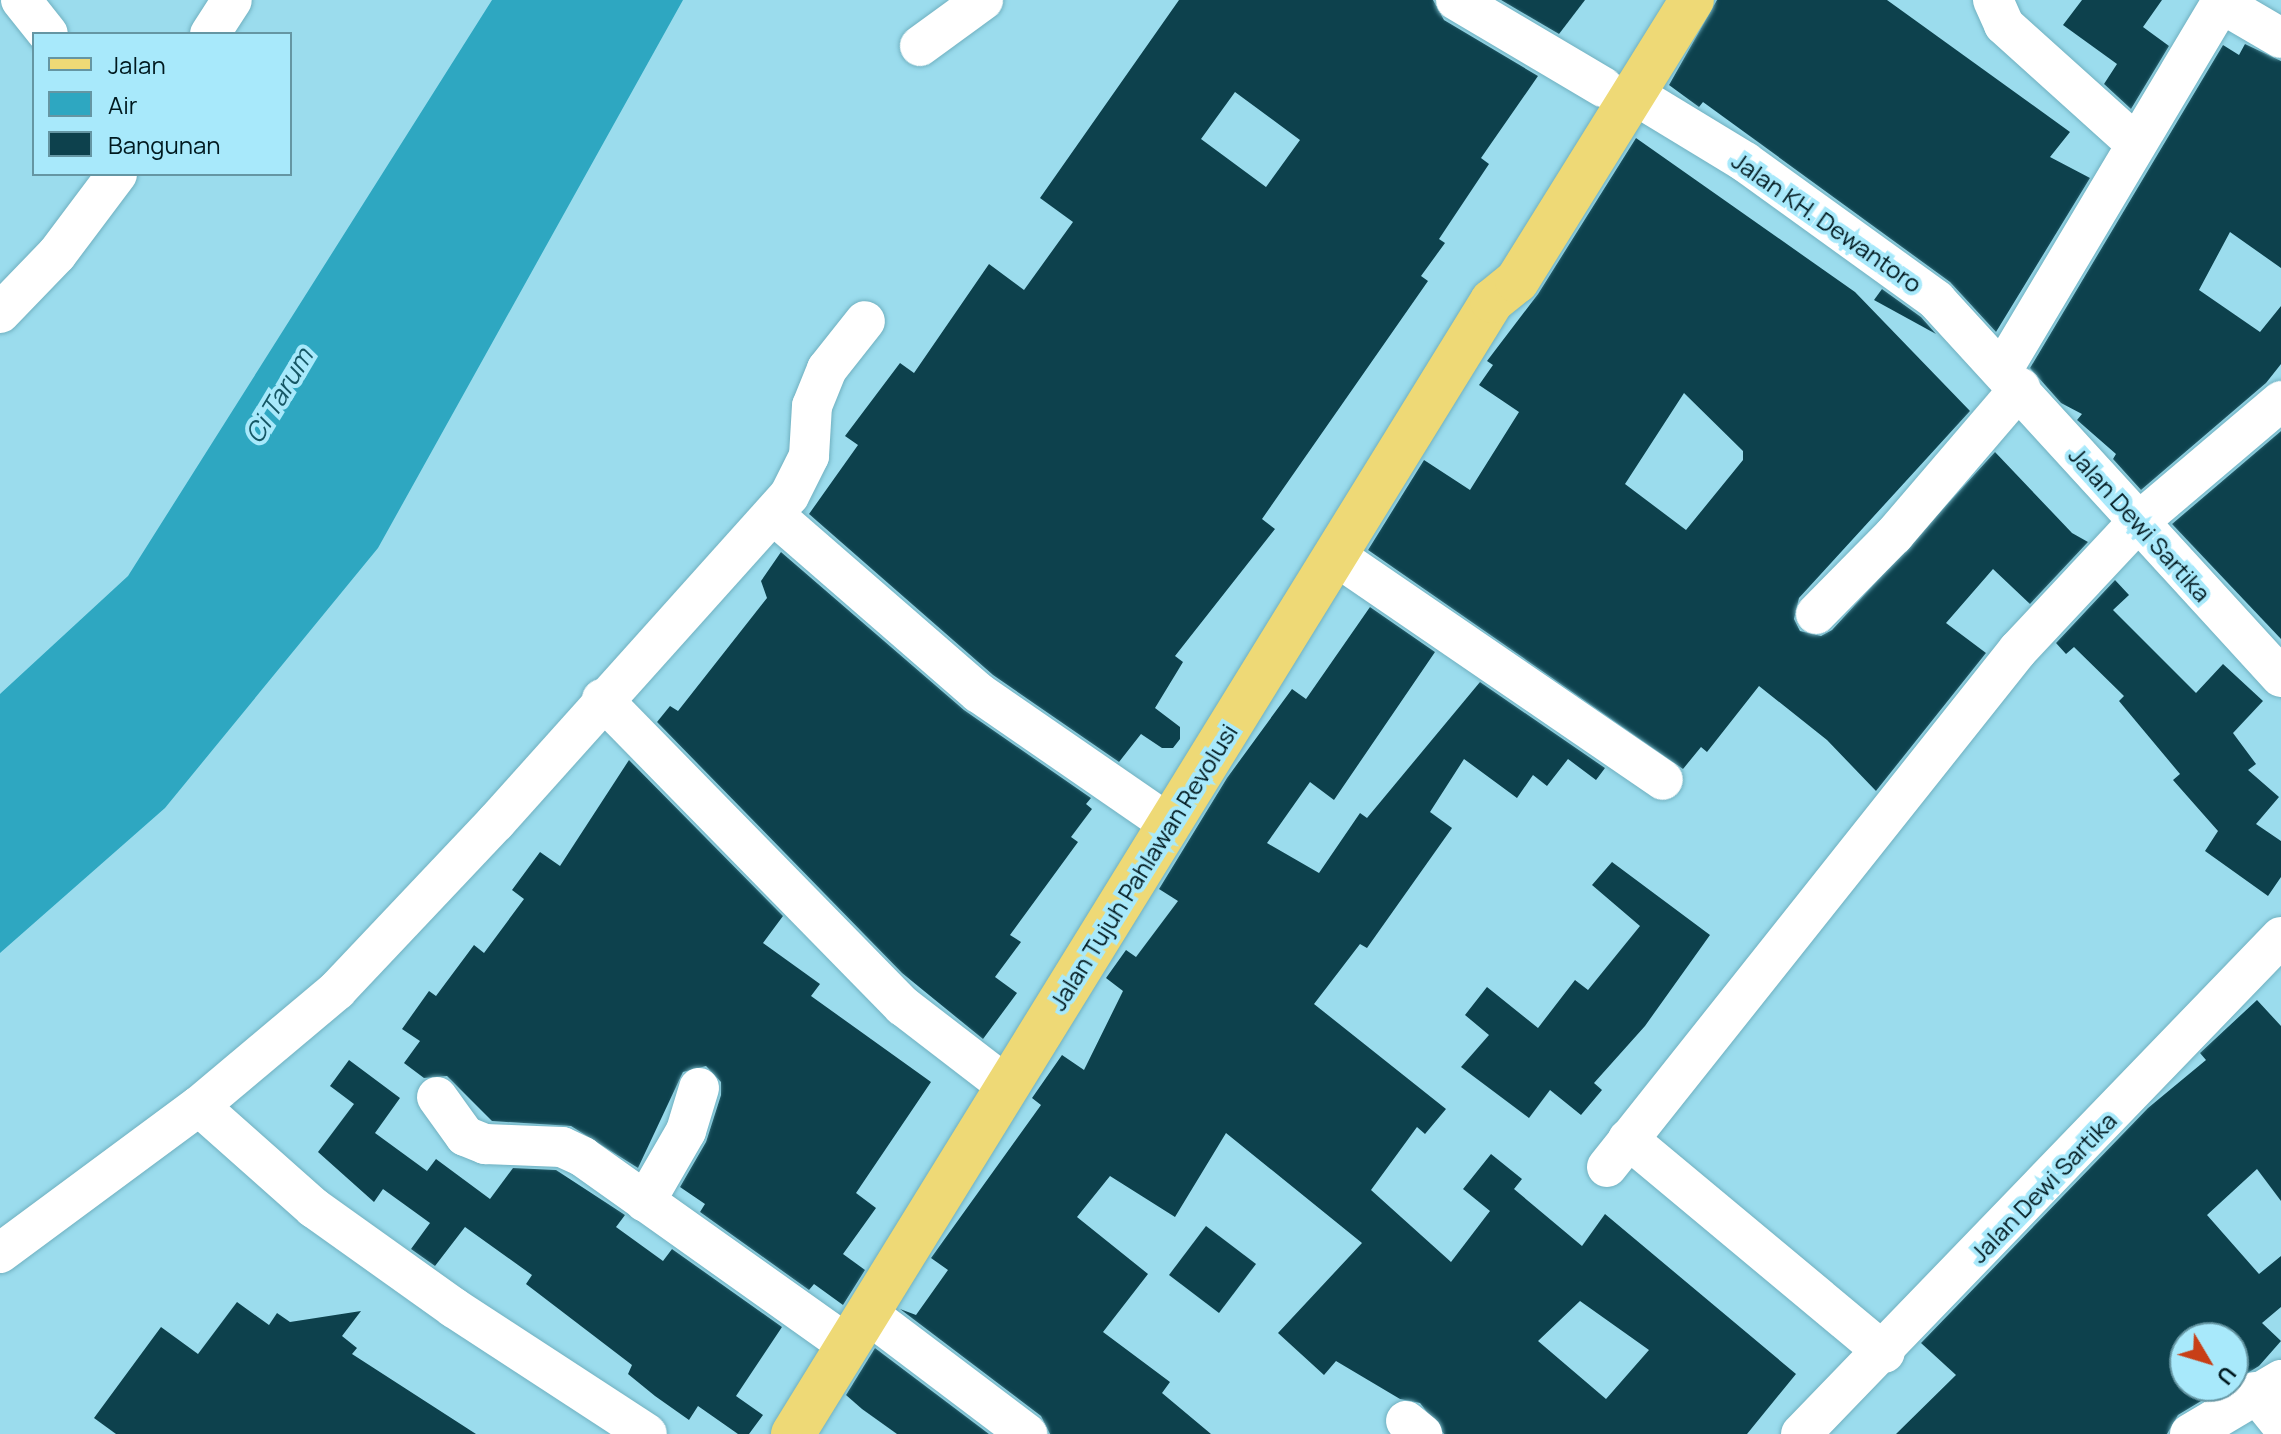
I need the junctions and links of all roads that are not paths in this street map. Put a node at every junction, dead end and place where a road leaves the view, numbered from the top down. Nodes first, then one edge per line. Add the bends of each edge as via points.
1 (21, 0) edge
2 (232, 0) edge
3 (983, 0) edge
4 (1456, 0) edge
5 (1659, 0) edge
6 (1692, 0) edge
7 (1993, 0) edge
8 (2222, 1) edge
9 (46, 32) edge
10 (211, 32) edge
11 (2281, 38) edge
12 (920, 46) dead end
13 (1619, 91) junction
14 (2135, 143) junction
15 (116, 176) edge
16 (0, 313) edge
17 (865, 321) dead end
18 (2012, 378) junction
19 (2281, 401) edge
20 (774, 515) junction
21 (2136, 524) junction
22 (1336, 556) junction
23 (1816, 614) dead end
24 (2281, 677) edge
25 (602, 699) junction
26 (1663, 780) dead end
27 (1170, 825) junction
28 (2276, 952) edge
29 (1007, 1086) junction
30 (699, 1088) dead end
31 (437, 1097) dead end
32 (199, 1106) junction
33 (645, 1202) junction
34 (0, 1253) edge
35 (856, 1329) junction
36 (1885, 1353) junction
37 (2268, 1386) edge
38 (2281, 1424) edge
39 (647, 1434) edge
40 (793, 1434) edge
41 (1027, 1434) edge
42 (1801, 1434) edge
43 (2190, 1434) edge

1 - 9 street
2 - 10 street
3 - 12 street
4 - 13 street, Jalan KH. Dewantoro
5 - 13 main road, Jalan Tujuh Pahlawan Revolusi
6 - 13 main road, Jalan Tujuh Pahlawan Revolusi
7 - 14 street via 2004,25
8 - 11 street
8 - 14 street
13 - 18 street, Jalan KH. Dewantoro via 1865,245 1936,300
13 - 22 main road, Jalan Tujuh Pahlawan Revolusi via 1498,268 1492,301
14 - 18 street
15 - 16 street via 57,254
17 - 20 street via 827,369 812,406 801,478
18 - 21 street, Jalan Dewi Sartika
18 - 23 street via 1894,535
19 - 21 street
20 - 25 street
20 - 27 street via 979,693
21 - 24 street, Jalan Dewi Sartika
21 - 36 street via 2018,650 1617,1153
22 - 26 street
22 - 27 main road, Jalan Tujuh Pahlawan Revolusi
25 - 29 street via 903,1006
25 - 32 street via 496,822 337,990
27 - 29 main road, Jalan Tujuh Pahlawan Revolusi
28 - 36 street, Jalan Dewi Sartika
29 - 35 main road, Jalan Tujuh Pahlawan Revolusi
30 - 33 street via 686,1131
31 - 33 street via 465,1136 485,1144 562,1147
32 - 34 street
32 - 39 street via 314,1208 454,1308
33 - 35 street
35 - 40 main road, Jalan Tujuh Pahlawan Revolusi
35 - 41 street
36 - 42 street, Jalan Dewi Sartika
37 - 38 street
37 - 43 street

